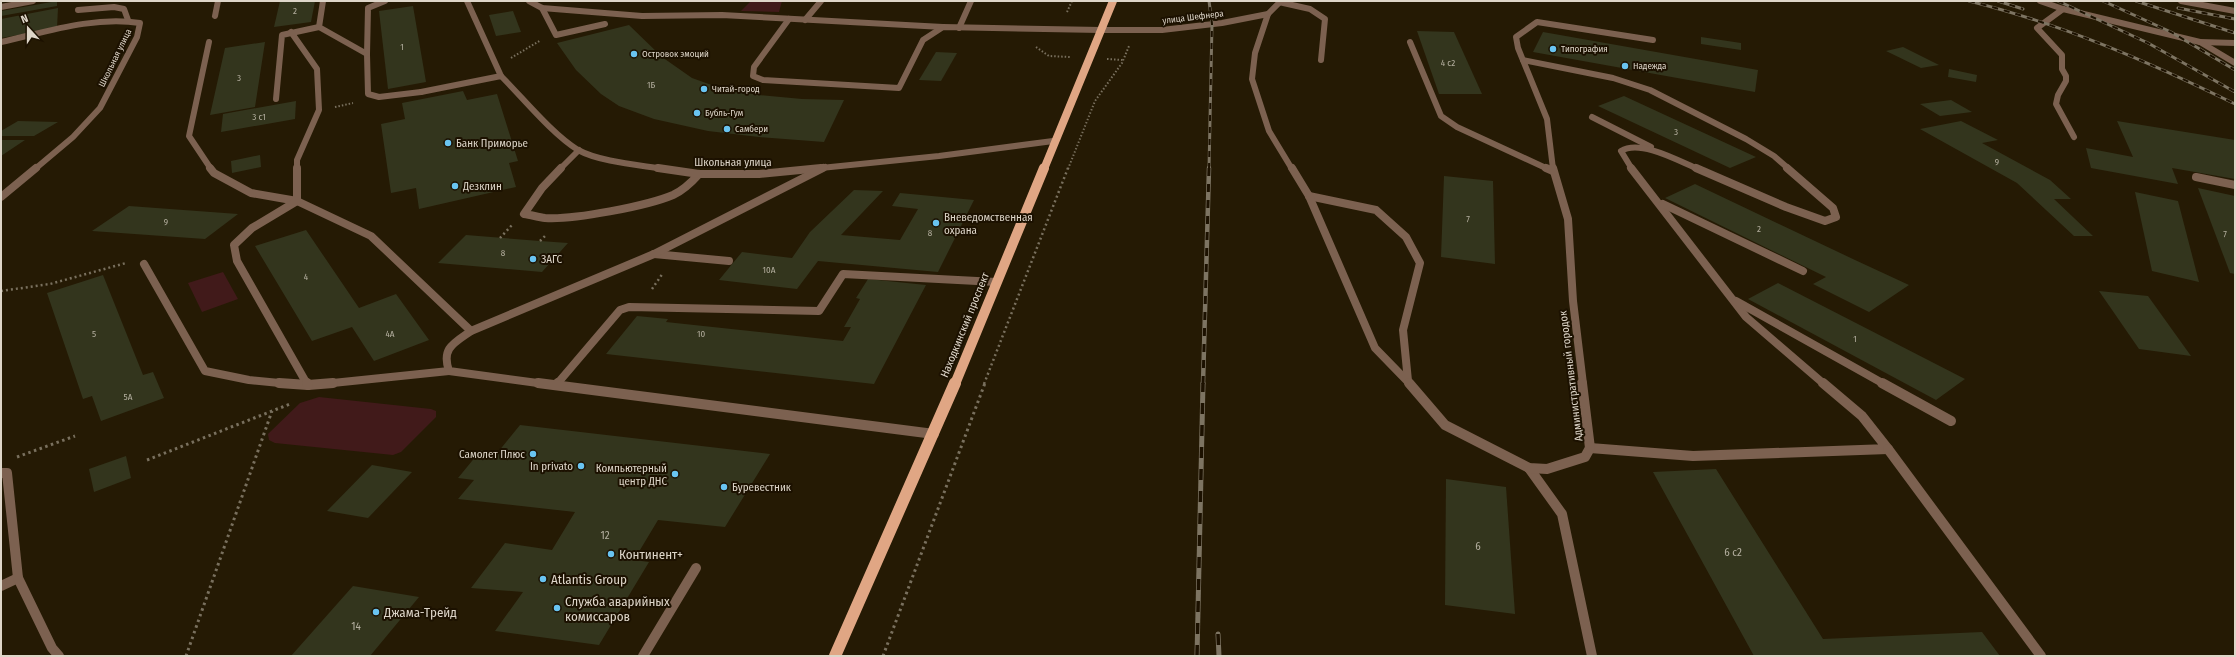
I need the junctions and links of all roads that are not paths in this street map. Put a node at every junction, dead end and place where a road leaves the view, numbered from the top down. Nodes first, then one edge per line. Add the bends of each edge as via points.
1 (33, 1) edge
2 (218, 1) edge
3 (323, 1) edge
4 (385, 1) edge
5 (467, 1) edge
6 (529, 1) edge
7 (821, 1) edge
8 (971, 1) edge
9 (1113, 1) edge
10 (2040, 1) edge
11 (2181, 1) edge
12 (1280, 2) edge
13 (1, 7) edge
14 (542, 8) junction
15 (2063, 9) junction
16 (78, 10) dead end
17 (2235, 11) edge
18 (1268, 14) junction
19 (215, 16) dead end
20 (789, 19) junction
21 (128, 20) junction
22 (805, 20) junction
23 (605, 24) dead end
24 (319, 27) junction
25 (943, 28) junction
26 (959, 28) junction
27 (1101, 30) junction
28 (291, 32) junction
29 (1653, 40) dead end
30 (1, 42) edge
31 (209, 42) dead end
32 (1410, 42) dead end
33 (2200, 42) junction
34 (2235, 43) edge
35 (367, 54) junction
36 (1321, 60) dead end
37 (1523, 60) junction
38 (2235, 63) edge
39 (501, 76) junction
40 (276, 99) dead end
41 (1592, 117) dead end
42 (2074, 137) dead end
43 (1053, 141) junction
44 (579, 150) junction
45 (1664, 154) junction
46 (825, 167) junction
47 (1553, 171) junction
48 (699, 174) junction
49 (2196, 177) dead end
50 (2235, 185) edge
51 (1310, 196) junction
52 (1, 197) edge
53 (297, 201) junction
54 (1660, 203) junction
55 (654, 254) junction
56 (729, 261) dead end
57 (144, 264) road end
58 (1803, 271) dead end
59 (996, 282) junction
60 (1732, 298) junction
61 (471, 331) junction
62 (449, 371) junction
63 (1408, 381) junction
64 (308, 385) junction
65 (556, 385) junction
66 (1951, 421) dead end
67 (934, 434) junction
68 (1590, 448) junction
69 (1888, 449) junction
70 (1529, 468) junction
71 (1, 473) edge
72 (696, 568) dead end
73 (18, 578) junction
74 (1, 586) edge
75 (59, 656) edge
76 (643, 656) edge
77 (835, 656) edge
78 (1592, 656) edge
79 (2042, 656) edge

1 - 13 street
2 - 19 street
3 - 24 street
4 - 35 street via 368,8
5 - 39 street
6 - 14 street
7 - 22 street
8 - 26 street
9 - 27 main road, Находкинский проспект
10 - 15 street
11 - 17 street
12 - 18 street
12 - 36 street via 1318,11 1325,19
14 - 20 street, улица Шефнера via 642,16 722,15
14 - 23 street via 556,35
15 - 33 street
15 - 42 street via 2037,28 2062,54 2062,69 2066,80 2056,104
16 - 21 street via 114,7 124,9
18 - 27 street, улица Шефнера via 1165,30
18 - 51 street, Административный городок via 1256,53 1252,80 1269,131
20 - 22 street, улица Шефнера
20 - 25 street via 754,67 752,76 763,80 899,88 923,40
21 - 30 street, Школьная улица via 102,22
21 - 52 street, Школьная улица via 140,23 137,37 100,108 74,137
22 - 25 street, улица Шефнера
24 - 28 street
24 - 35 street
25 - 26 street, улица Шефнера
26 - 27 street, улица Шефнера
27 - 43 main road, Находкинский проспект
28 - 40 street via 282,35
28 - 53 street via 317,69 319,110 297,160
29 - 37 street, Административный городок via 1537,22 1516,37
31 - 53 street via 189,136 214,173 251,192
32 - 47 street via 1441,116 1457,127
33 - 34 street
33 - 38 street
35 - 39 street via 368,94 379,97 421,92
37 - 45 street via 1628,82 1699,114 1774,156 1833,208 1836,217 1824,221 1818,219
37 - 47 street, Административный городок via 1547,119
39 - 44 street, Школьная улица via 560,136
41 - 45 street
43 - 46 street, Школьная улица
43 - 59 main road, Находкинский проспект
44 - 48 street, Школьная улица via 613,161
44 - 48 street via 546,180 524,214 561,218 631,207 672,196 688,186
45 - 54 street via 1641,148 1626,148 1621,151 1625,160
46 - 48 street, Школьная улица via 759,174
46 - 55 street
47 - 68 street, Административный городок via 1568,219
49 - 50 street
51 - 63 street, Административный городок via 1375,348
51 - 63 street via 1376,210 1406,237 1420,263 1403,330
53 - 61 street via 371,236
53 - 64 street via 252,228 234,245 237,261
54 - 58 street
54 - 60 street
55 - 56 street
55 - 61 street
57 - 64 street via 205,371 249,380
59 - 65 street via 843,274 819,311 628,307 620,310
59 - 67 main road, Находкинский проспект
60 - 66 street
60 - 69 street via 1746,317 1862,416
61 - 62 street via 450,346 445,359
62 - 64 street
62 - 65 street
63 - 70 street, Административный городок via 1446,425
65 - 67 street
67 - 77 main road, Находкинский проспект
68 - 69 street via 1693,456
68 - 70 street, Административный городок via 1585,457 1546,469
69 - 79 street
70 - 78 street via 1562,514
71 - 73 street via 7,473
72 - 76 street
73 - 74 street
73 - 75 street via 52,648

